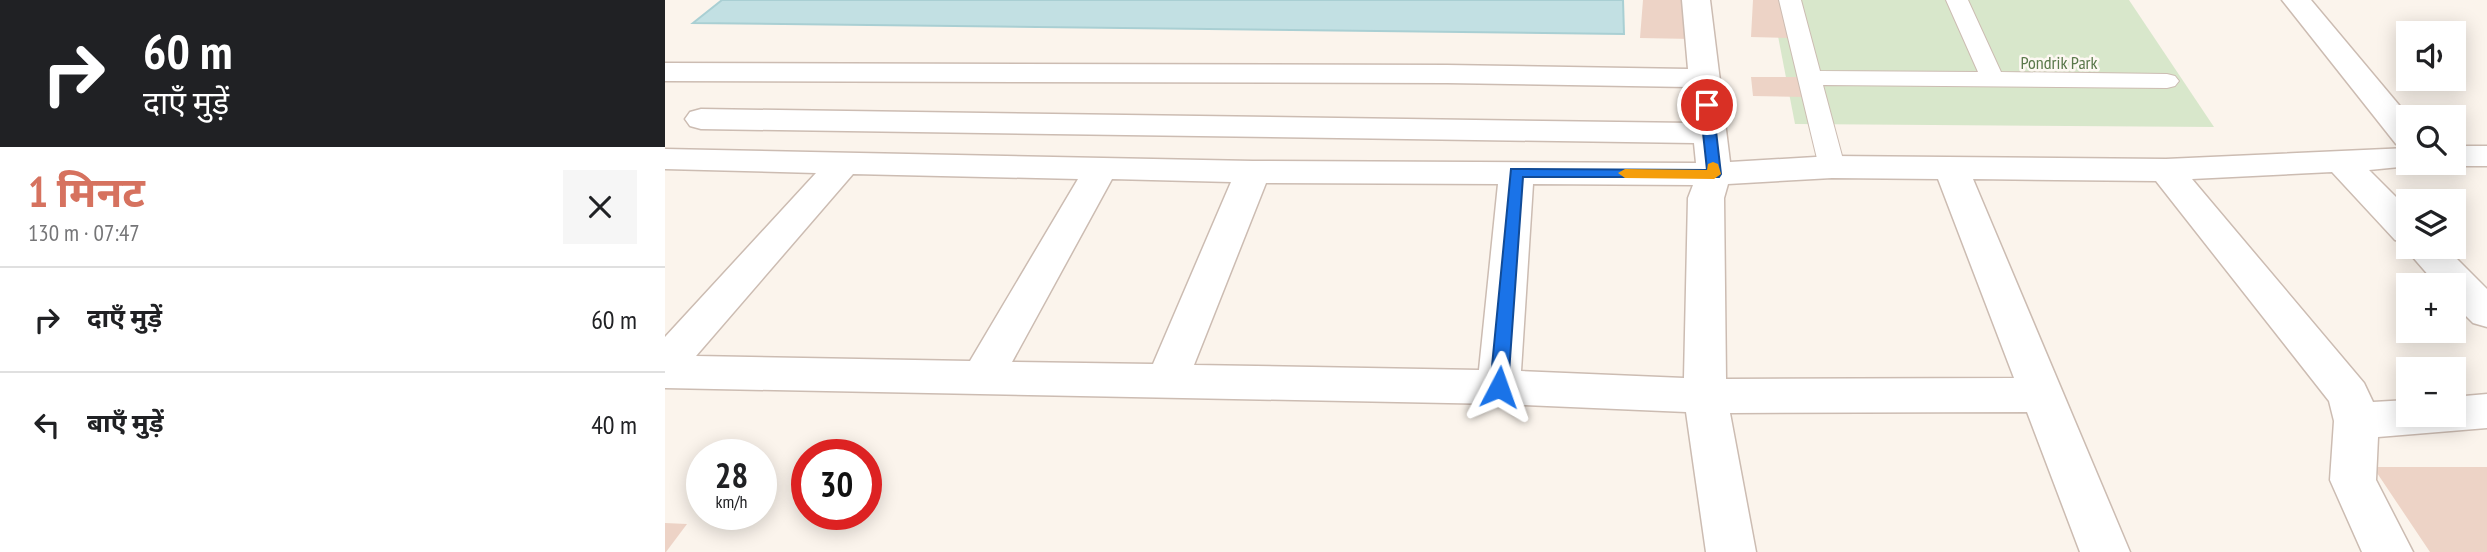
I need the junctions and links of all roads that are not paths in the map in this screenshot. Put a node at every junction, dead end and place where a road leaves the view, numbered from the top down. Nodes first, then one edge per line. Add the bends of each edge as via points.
1 (1696, 0) edge
2 (1790, 0) edge
3 (1957, 0) edge
4 (2296, 0) edge
5 (665, 72) edge
6 (1704, 78) junction
7 (1809, 78) junction
8 (1993, 80) junction
9 (2168, 81) dead end
10 (701, 119) dead end
11 (2396, 122) edge
12 (1710, 133) junction
13 (2466, 156) edge
14 (2487, 156) edge
15 (665, 159) edge
16 (2396, 159) edge
17 (2340, 161) junction
18 (844, 163) junction
19 (1832, 167) junction
20 (1952, 169) junction
21 (1100, 170) junction
22 (2166, 170) junction
23 (1253, 172) junction
24 (1516, 172) junction
25 (1714, 174) junction
26 (2396, 219) edge
27 (2435, 259) edge
28 (2448, 273) edge
29 (2466, 274) edge
30 (2487, 274) edge
31 (2466, 291) edge
32 (2487, 313) edge
33 (665, 364) edge
34 (665, 372) edge
35 (982, 376) junction
36 (1166, 383) junction
37 (1499, 387) junction
38 (2042, 395) junction
39 (1705, 396) junction
40 (2487, 411) edge
41 (2466, 413) edge
42 (2396, 418) edge
43 (2356, 421) junction
44 (1731, 552) edge
45 (2105, 552) edge
46 (2388, 552) edge

1 - 6 street
2 - 7 street
3 - 8 street
4 - 11 street
5 - 6 street
6 - 12 street
7 - 8 street
7 - 19 street
8 - 9 street
10 - 12 street
12 - 25 street
13 - 14 street
15 - 18 street
16 - 17 street
17 - 22 street
17 - 26 street
18 - 21 street
18 - 33 street
19 - 20 street
19 - 25 street
20 - 22 street
20 - 38 street
21 - 23 street
21 - 35 street
22 - 43 street via 2349,395
23 - 24 street
23 - 36 street
24 - 25 street
24 - 37 street
25 - 39 street via 1706,198
27 - 28 street
29 - 30 street
31 - 32 street
34 - 35 street
35 - 36 street
36 - 37 street
37 - 39 street
38 - 39 street
38 - 45 street
39 - 44 street
40 - 41 street
42 - 43 street
43 - 46 street via 2353,481

